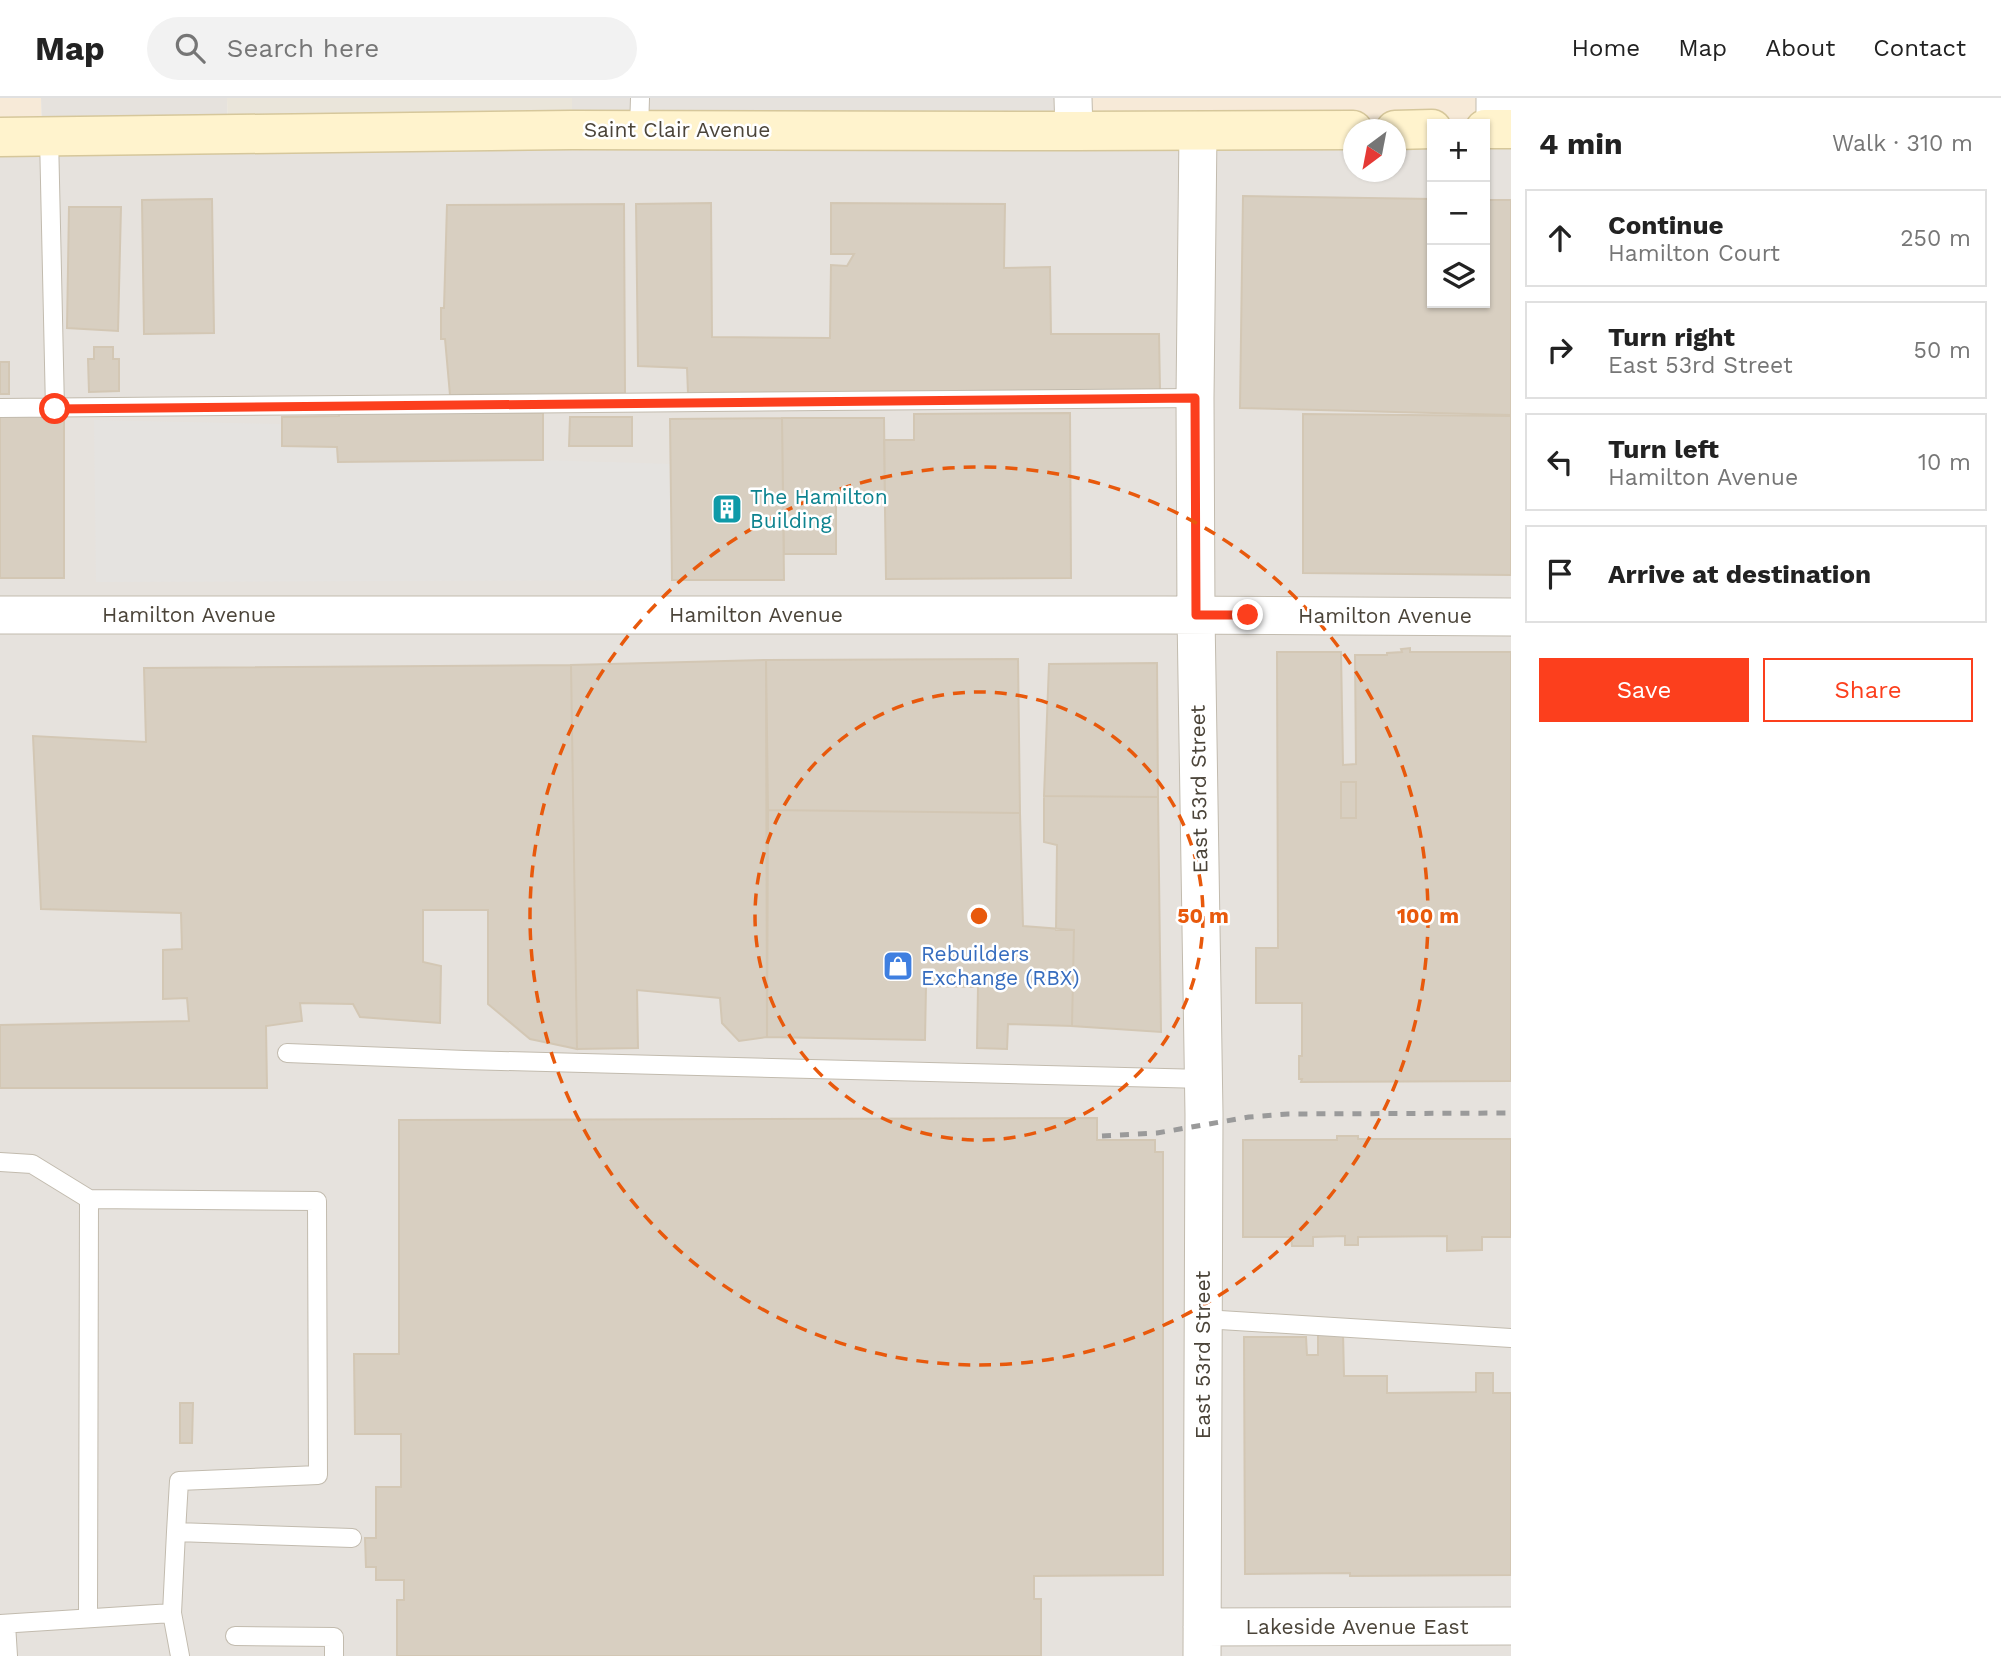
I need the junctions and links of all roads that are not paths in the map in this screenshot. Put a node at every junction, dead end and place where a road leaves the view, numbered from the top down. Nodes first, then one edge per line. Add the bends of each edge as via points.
1 (639, 114) edge
2 (1074, 115) edge
3 (1343, 130) edge
4 (1406, 130) edge
5 (1427, 130) edge
6 (1198, 131) junction
7 (49, 136) junction
8 (0, 137) edge
9 (1195, 398) junction
10 (0, 408) edge
11 (55, 409) junction
12 (0, 615) edge
13 (1196, 615) junction
14 (1511, 617) edge
15 (287, 1053) dead end
16 (1204, 1079) junction
17 (0, 1162) edge
18 (89, 1199) junction
19 (1204, 1319) junction
20 (1511, 1338) edge
21 (176, 1532) junction
22 (352, 1538) dead end
23 (172, 1613) junction
24 (88, 1618) junction
25 (3, 1624) edge
26 (1511, 1626) edge
27 (234, 1636) dead end
28 (1202, 1642) edge
29 (8, 1656) edge
30 (180, 1656) edge
31 (334, 1656) edge

1 - 2 main road, Saint Clair Avenue
1 - 7 main road, Saint Clair Avenue
2 - 6 main road, Saint Clair Avenue
3 - 6 main road, Saint Clair Avenue
4 - 5 main road
6 - 9 street, East 53rd Street
7 - 8 main road, Saint Clair Avenue
7 - 11 lane
9 - 11 lane
9 - 13 street, East 53rd Street
10 - 11 lane
12 - 13 street, Hamilton Avenue
13 - 14 street, Hamilton Avenue
13 - 16 street, East 53rd Street
15 - 16 lane
16 - 19 street, East 53rd Street
17 - 18 lane via 32,1164
18 - 21 lane via 317,1201 318,1475 179,1481
18 - 24 lane
19 - 20 lane
19 - 28 street, East 53rd Street
21 - 22 lane
21 - 23 lane
23 - 24 lane
23 - 30 lane
24 - 25 lane
25 - 29 lane
26 - 28 street, Lakeside Avenue East
27 - 31 lane via 334,1637

